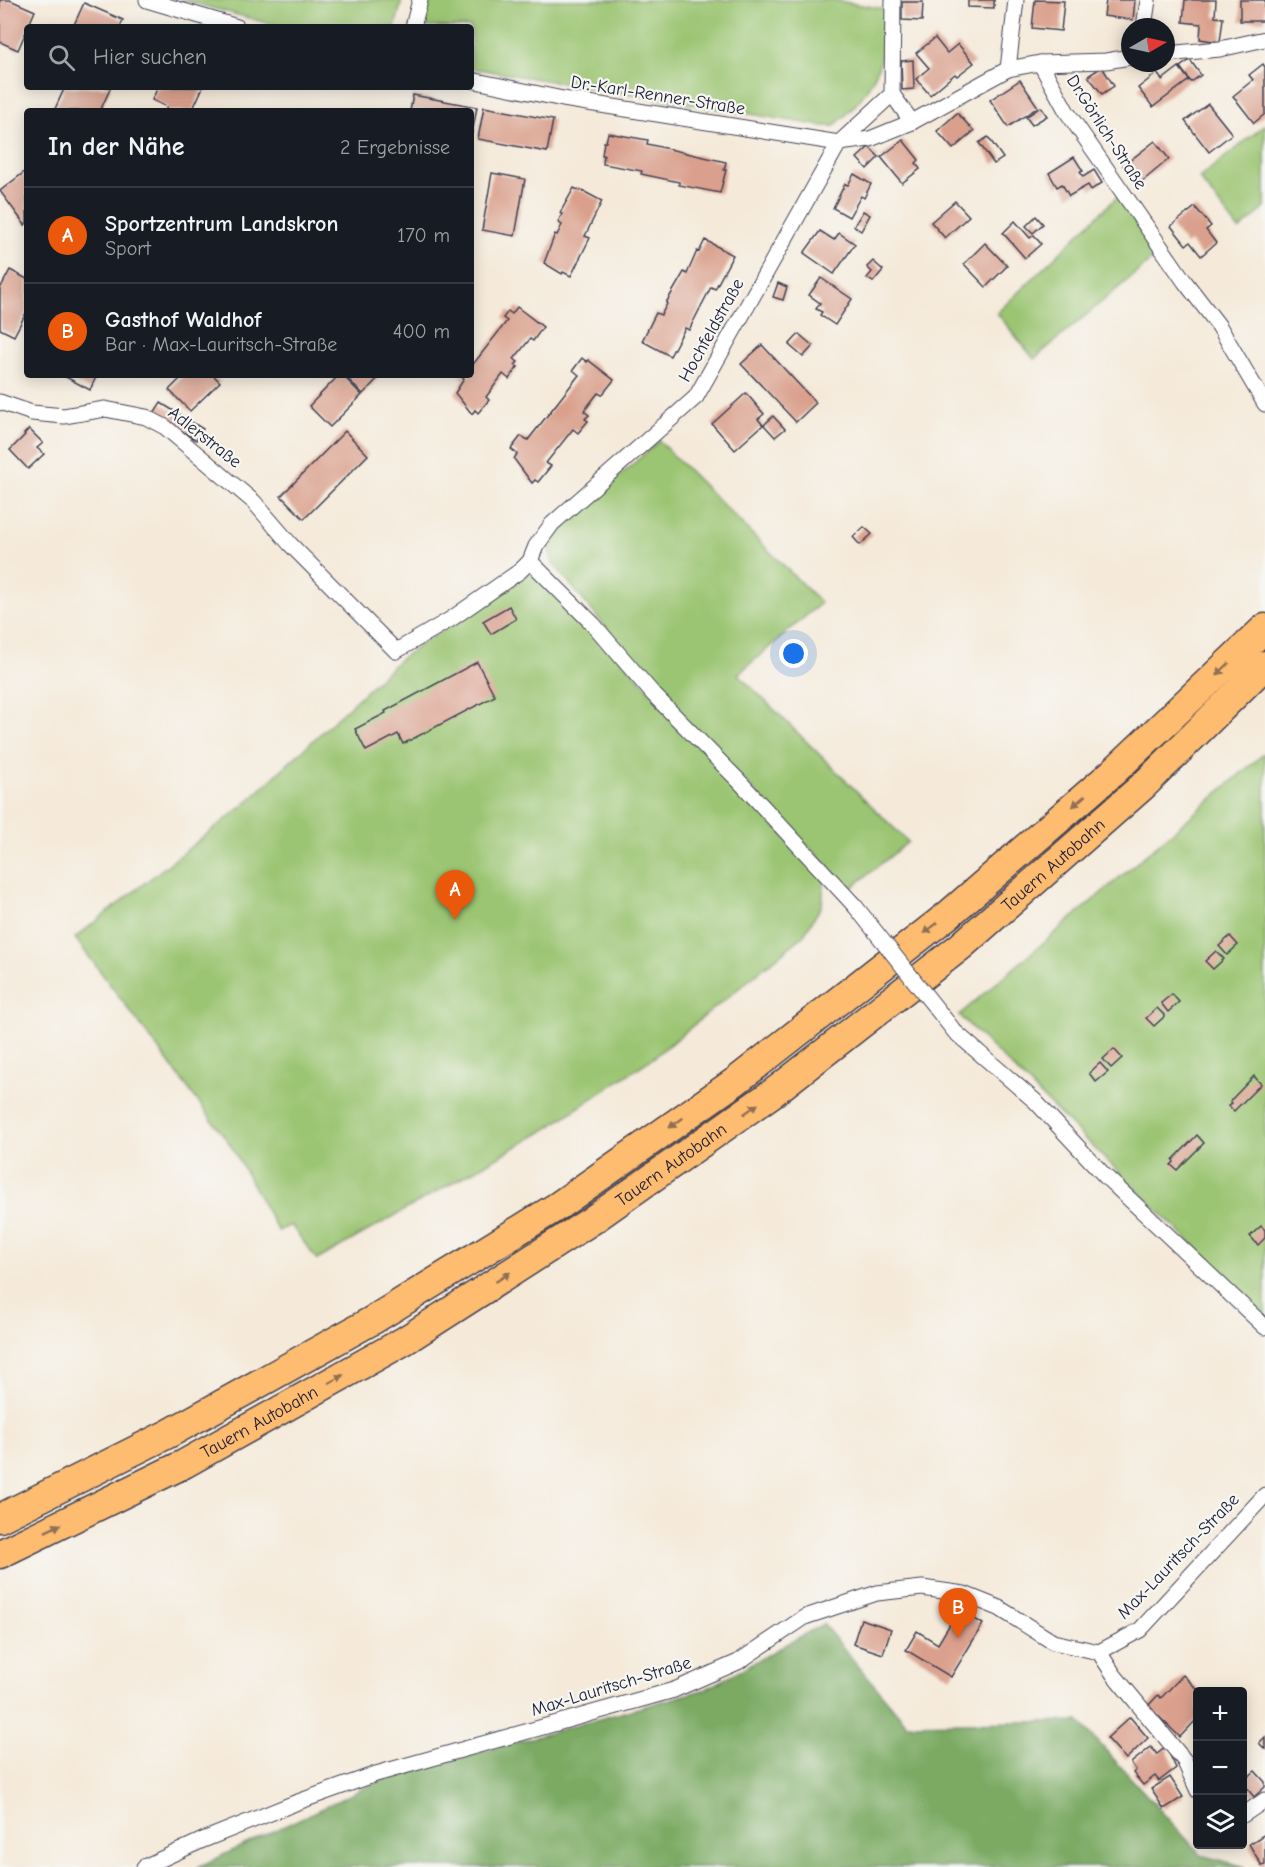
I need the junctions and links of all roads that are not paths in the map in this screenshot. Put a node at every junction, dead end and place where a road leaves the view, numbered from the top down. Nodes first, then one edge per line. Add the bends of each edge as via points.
1 (147, 0) edge
2 (420, 0) edge
3 (893, 0) edge
4 (1016, 0) edge
5 (1148, 0) edge
6 (1145, 18) edge
7 (227, 24) edge
8 (415, 24) edge
9 (1265, 39) edge
10 (1175, 53) edge
11 (1121, 58) edge
12 (1040, 63) junction
13 (1008, 69) junction
14 (474, 81) edge
15 (892, 94) junction
16 (912, 122) junction
17 (839, 143) junction
18 (1, 404) edge
19 (1265, 404) edge
20 (530, 561) junction
21 (1265, 628) edge
22 (396, 651) joint
23 (1265, 665) edge
24 (1265, 1327) edge
25 (1265, 1495) edge
26 (0, 1518) edge
27 (0, 1554) edge
28 (1099, 1652) junction
29 (1193, 1781) edge
30 (1265, 1800) edge
31 (1247, 1812) edge
32 (144, 1867) edge

1 - 7 street
2 - 8 street
3 - 15 street
4 - 13 street
5 - 6 street
9 - 10 street
11 - 12 street
12 - 13 street
12 - 19 street, Dr.Görlich-Straße via 1074,121 1219,326
13 - 16 street
14 - 17 street, Dr.-Karl-Renner-Straße via 563,99
15 - 16 street
15 - 17 street, Hochfeldstraße
16 - 17 street via 870,139
17 - 20 street, Hochfeldstraße via 696,397 552,524
18 - 22 street, Adlerstraße via 32,413 64,416 105,409 146,417 165,427 254,502
20 - 22 street, Hochfeldstraße via 451,619
20 - 24 street, bridge via 855,906 955,1032 1035,1101 1105,1176
21 -> 26 highway, Tauern Autobahn via 1112,773 948,915 736,1081 661,1134 558,1206 373,1320 170,1433
27 -> 23 highway, Tauern Autobahn via 184,1464 384,1352 591,1221 774,1092 961,946 1144,785
25 - 28 street, Max-Lauritsch-Straße via 1140,1630
28 - 29 street via 1184,1760
28 - 32 street, Max-Lauritsch-Straße via 1053,1642 999,1608 964,1594 922,1588 877,1593 806,1617 738,1662 674,1690 376,1774 285,1807
30 - 31 street

